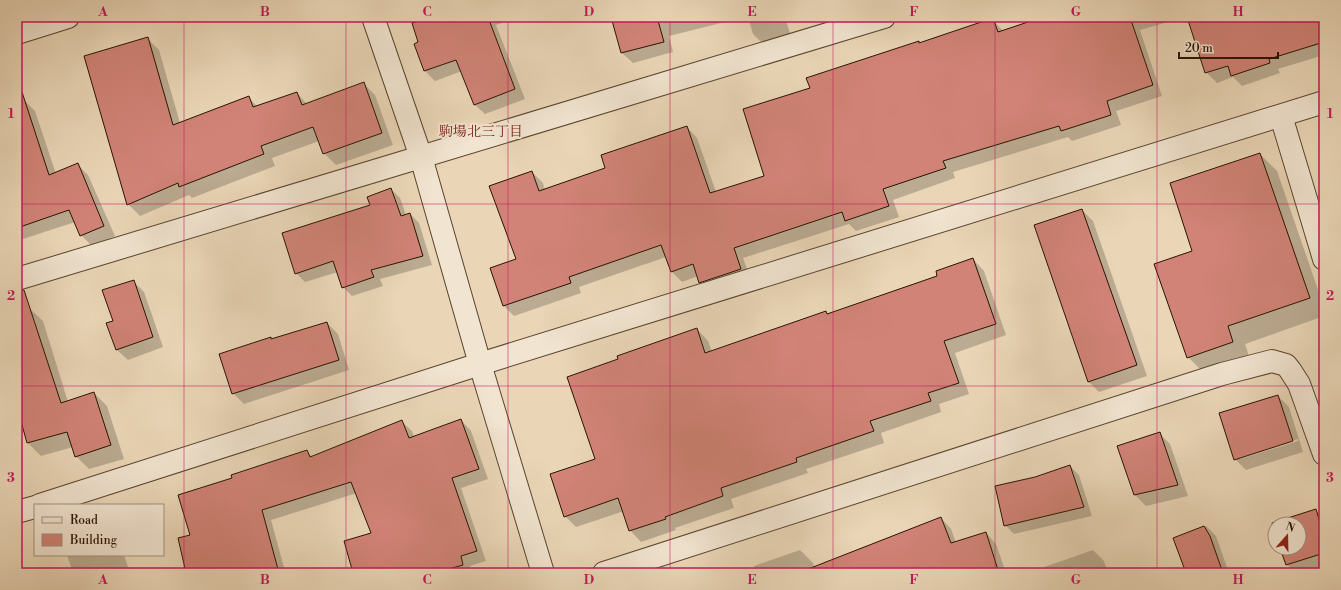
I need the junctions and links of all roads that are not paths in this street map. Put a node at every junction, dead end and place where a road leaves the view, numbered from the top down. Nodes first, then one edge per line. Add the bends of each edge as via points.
1 (68, 17) edge
2 (374, 17) edge
3 (884, 17) edge
4 (17, 33) edge
5 (1324, 102) edge
6 (1281, 116) junction
7 (421, 157) junction
8 (1324, 259) edge
9 (17, 279) edge
10 (480, 364) junction
11 (1317, 411) edge
12 (1324, 454) edge
13 (43, 504) edge
14 (34, 507) edge
15 (17, 512) edge
16 (543, 573) edge
17 (604, 573) edge

1 - 4 street
2 - 7 street
3 - 7 street
5 - 6 street
6 - 8 street
6 - 10 street
7 - 9 street
7 - 10 street
10 - 13 street
10 - 16 street
11 - 12 street
11 - 17 street via 1286,365 1272,361 1222,374
14 - 15 street

